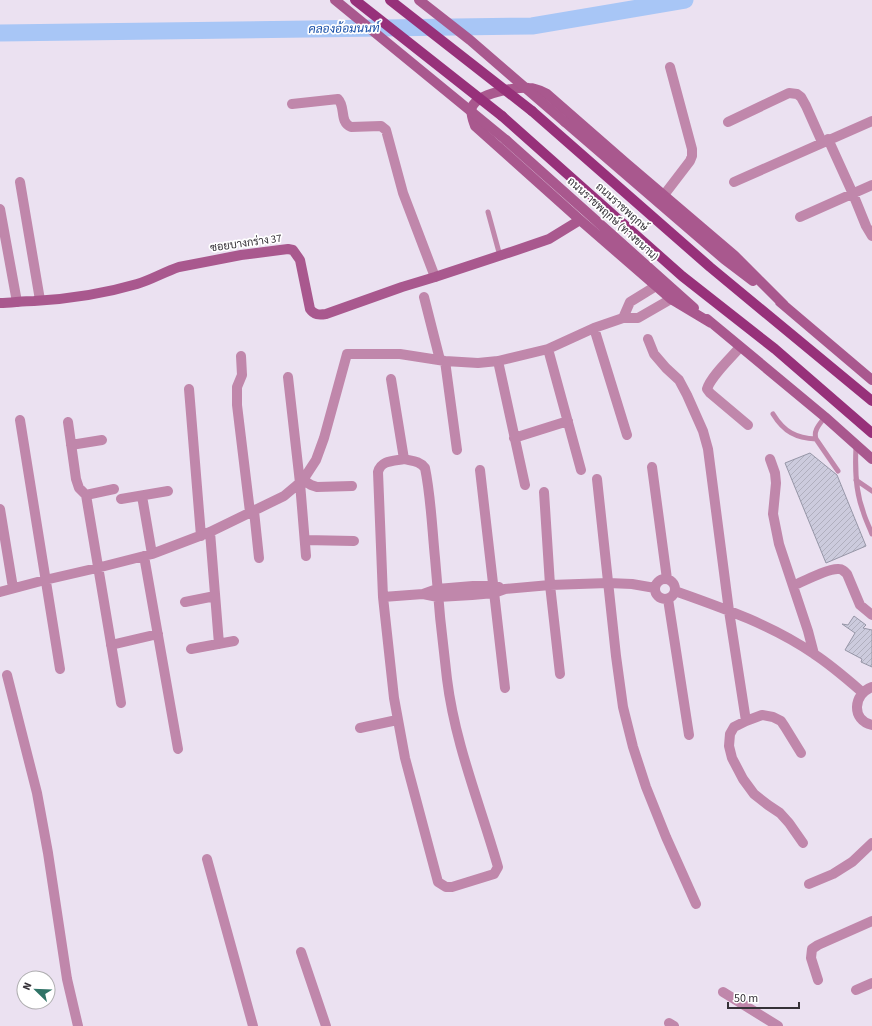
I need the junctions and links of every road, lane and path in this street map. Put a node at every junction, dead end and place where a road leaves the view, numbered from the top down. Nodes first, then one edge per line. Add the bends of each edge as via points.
1 (335, 0) edge
2 (356, 0) edge
3 (390, 0) edge
4 (418, 0) edge
5 (670, 68) dead end
6 (292, 104) dead end
7 (872, 121) edge
8 (728, 122) dead end
9 (825, 141) junction
10 (20, 182) dead end
11 (734, 182) dead end
12 (872, 184) edge
13 (853, 194) junction
14 (664, 195) junction
15 (0, 209) edge
16 (488, 212) dead end
17 (800, 217) dead end
18 (580, 220) junction
19 (872, 236) edge
20 (500, 256) junction
21 (435, 277) junction
22 (656, 286) junction
23 (424, 298) dead end
24 (671, 299) junction
25 (40, 300) junction
26 (17, 302) junction
27 (0, 303) edge
28 (784, 305) junction
29 (623, 318) junction
30 (711, 323) junction
31 (594, 328) junction
32 (648, 340) dead end
33 (740, 347) junction
34 (548, 349) junction
35 (241, 356) dead end
36 (442, 361) junction
37 (498, 361) junction
38 (288, 377) dead end
39 (392, 379) dead end
40 (872, 380) edge
41 (189, 389) dead end
42 (872, 400) edge
43 (846, 411) junction
44 (773, 414) dead end
45 (825, 417) junction
46 (20, 420) dead end
47 (568, 421) junction
48 (68, 422) dead end
49 (748, 425) dead end
50 (872, 433) edge
51 (627, 435) dead end
52 (514, 438) junction
53 (816, 439) junction
54 (102, 440) dead end
55 (872, 442) edge
56 (71, 445) junction
57 (856, 445) junction
58 (457, 450) dead end
59 (404, 459) junction
60 (770, 459) dead end
61 (872, 459) edge
62 (652, 467) dead end
63 (480, 470) dead end
64 (581, 470) dead end
65 (838, 471) dead end
66 (597, 479) dead end
67 (856, 480) junction
68 (302, 482) junction
69 (524, 484) dead end
70 (352, 486) dead end
71 (114, 489) dead end
72 (168, 491) dead end
73 (872, 491) edge
74 (544, 492) dead end
75 (86, 495) junction
76 (142, 496) junction
77 (121, 499) dead end
78 (0, 509) edge
79 (252, 512) junction
80 (205, 534) junction
81 (872, 534) edge
82 (304, 540) junction
83 (354, 541) dead end
84 (148, 555) junction
85 (306, 556) dead end
86 (259, 558) dead end
87 (97, 568) junction
88 (667, 579) junction
89 (45, 580) junction
90 (608, 583) junction
91 (550, 585) junction
92 (793, 586) junction
93 (13, 588) junction
94 (655, 588) junction
95 (493, 589) junction
96 (0, 592) edge
97 (438, 593) junction
98 (672, 595) junction
99 (215, 596) junction
100 (383, 597) junction
101 (185, 602) dead end
102 (730, 611) junction
103 (872, 615) edge
104 (158, 634) junction
105 (234, 641) dead end
106 (219, 644) junction
107 (110, 645) junction
108 (191, 649) dead end
109 (814, 654) junction
110 (60, 669) dead end
111 (560, 674) dead end
112 (8, 675) dead end
113 (872, 687) edge
114 (505, 688) dead end
115 (862, 692) junction
116 (120, 703) dead end
117 (398, 720) junction
118 (746, 721) junction
119 (872, 725) edge
120 (360, 728) dead end
121 (689, 734) dead end
122 (178, 749) dead end
123 (801, 753) dead end
124 (803, 843) dead end
125 (872, 843) edge
126 (207, 859) dead end
127 (809, 884) dead end
128 (696, 904) dead end
129 (872, 921) edge
130 (301, 952) dead end
131 (818, 980) dead end
132 (872, 983) edge
133 (856, 990) dead end
134 (723, 992) dead end
135 (78, 1026) edge
136 (253, 1026) edge
137 (326, 1026) edge
138 (778, 1026) edge

1 - 30 main road, ถนนราชพฤกษ์ (ทางขนาน), bridge via 506,140
2 - 43 main road, ถนนราชพฤกษ์, bridge via 502,116 682,276 774,349
3 - 42 main road, ถนนราชพฤกษ์, bridge via 532,111 710,267
4 - 28 main road, bridge via 470,40 724,259
5 - 14 street via 692,156
6 - 21 street via 338,99 348,126 381,126 386,130 403,193
7 - 9 street
8 - 9 street via 789,93 797,94
9 - 11 street
9 - 13 street
10 - 25 street
12 - 13 street
13 - 17 street
13 - 19 street
14 - 18 main road via 547,94 528,87 484,96 475,102 472,117 475,126
14 - 28 main road via 734,255
15 - 26 street
16 - 20 lane
18 - 20 main road, ซอยบางกร่าง 37 via 549,239
18 - 22 main road
20 - 21 main road, ซอยบางกร่าง 37
21 - 25 main road, ซอยบางกร่าง 37 via 320,315 310,309 300,260 293,250 288,249 179,267 137,284 102,293
22 - 24 main road
22 - 29 street via 630,302
23 - 36 street
24 - 29 street via 638,318
24 - 30 main road
25 - 26 main road, ซอยบางกร่าง 37
26 - 27 main road, ซอยบางกร่าง 37
28 - 40 main road
29 - 31 street
30 - 33 main road, ถนนราชพฤกษ์ (ทางขนาน)
31 - 34 street
31 - 51 street
32 - 102 street via 654,354 679,380 703,431 708,449
33 - 45 main road, ถนนราชพฤกษ์ (ทางขนาน)
33 - 49 street via 709,383 707,389
34 - 37 street
34 - 47 street
35 - 79 street via 242,375 237,387 237,406
36 - 37 street
36 - 58 street
36 - 68 street via 400,354 347,354 324,438 316,460
37 - 52 street
38 - 68 street
39 - 59 street
41 - 80 street
43 - 50 main road, ถนนราชพฤกษ์
43 - 55 main road
44 - 53 lane via 787,432 807,439
45 - 53 lane via 817,428
45 - 57 main road, ถนนราชพฤกษ์ (ทางขนาน)
46 - 89 street
47 - 52 street
47 - 64 street
48 - 56 street
52 - 69 street
53 - 65 lane
54 - 56 street
56 - 75 street via 76,479 79,488
57 - 61 main road, ถนนราชพฤกษ์ (ทางขนาน)
57 - 67 lane
59 - 97 street via 418,462 425,468
59 - 100 street via 381,464 378,472
60 - 92 street via 776,483 773,514 779,544
62 - 88 street
63 - 95 street
66 - 90 street
67 - 73 lane
67 - 81 lane via 862,509
68 - 70 street via 317,487
68 - 79 street via 284,496
68 - 82 street
71 - 75 street
72 - 76 street
74 - 91 street
75 - 87 street
76 - 77 street
76 - 84 street
78 - 93 street
79 - 80 street
79 - 86 street
80 - 84 street
80 - 99 street
82 - 83 street
82 - 85 street
84 - 87 street
84 - 104 street
87 - 89 street
87 - 107 street
88 - 94 street via 659,581
88 - 98 street via 673,583
89 - 93 street
89 - 110 street
90 - 91 street
90 - 94 street
90 - 128 street via 623,707 633,747 660,823
91 - 95 street
91 - 111 street
92 - 103 street via 830,570 840,569 846,574 860,605
92 - 109 street
93 - 96 street
94 - 98 street via 662,599
95 - 97 street via 473,586
95 - 114 street
97 - 100 street
97 - 117 street via 447,680 456,726 498,866 494,874 452,887 446,887 438,882 405,758
98 - 102 street
98 - 121 street
99 - 101 street
99 - 106 street
100 - 117 street
102 - 109 street via 784,636
102 - 118 street
104 - 107 street
104 - 122 street
105 - 106 street
106 - 108 street
107 - 116 street
109 - 115 street
112 - 135 street via 37,793 67,978
113 - 115 street
115 - 119 street via 858,698 858,714 867,724
117 - 120 street
118 - 123 street via 762,715 773,716 781,721
118 - 124 street via 734,727 730,734 732,758 754,794 790,823
125 - 127 street via 852,862 833,874
126 - 136 street
129 - 131 street via 812,949 811,958
130 - 137 street
132 - 133 street
134 - 138 street

